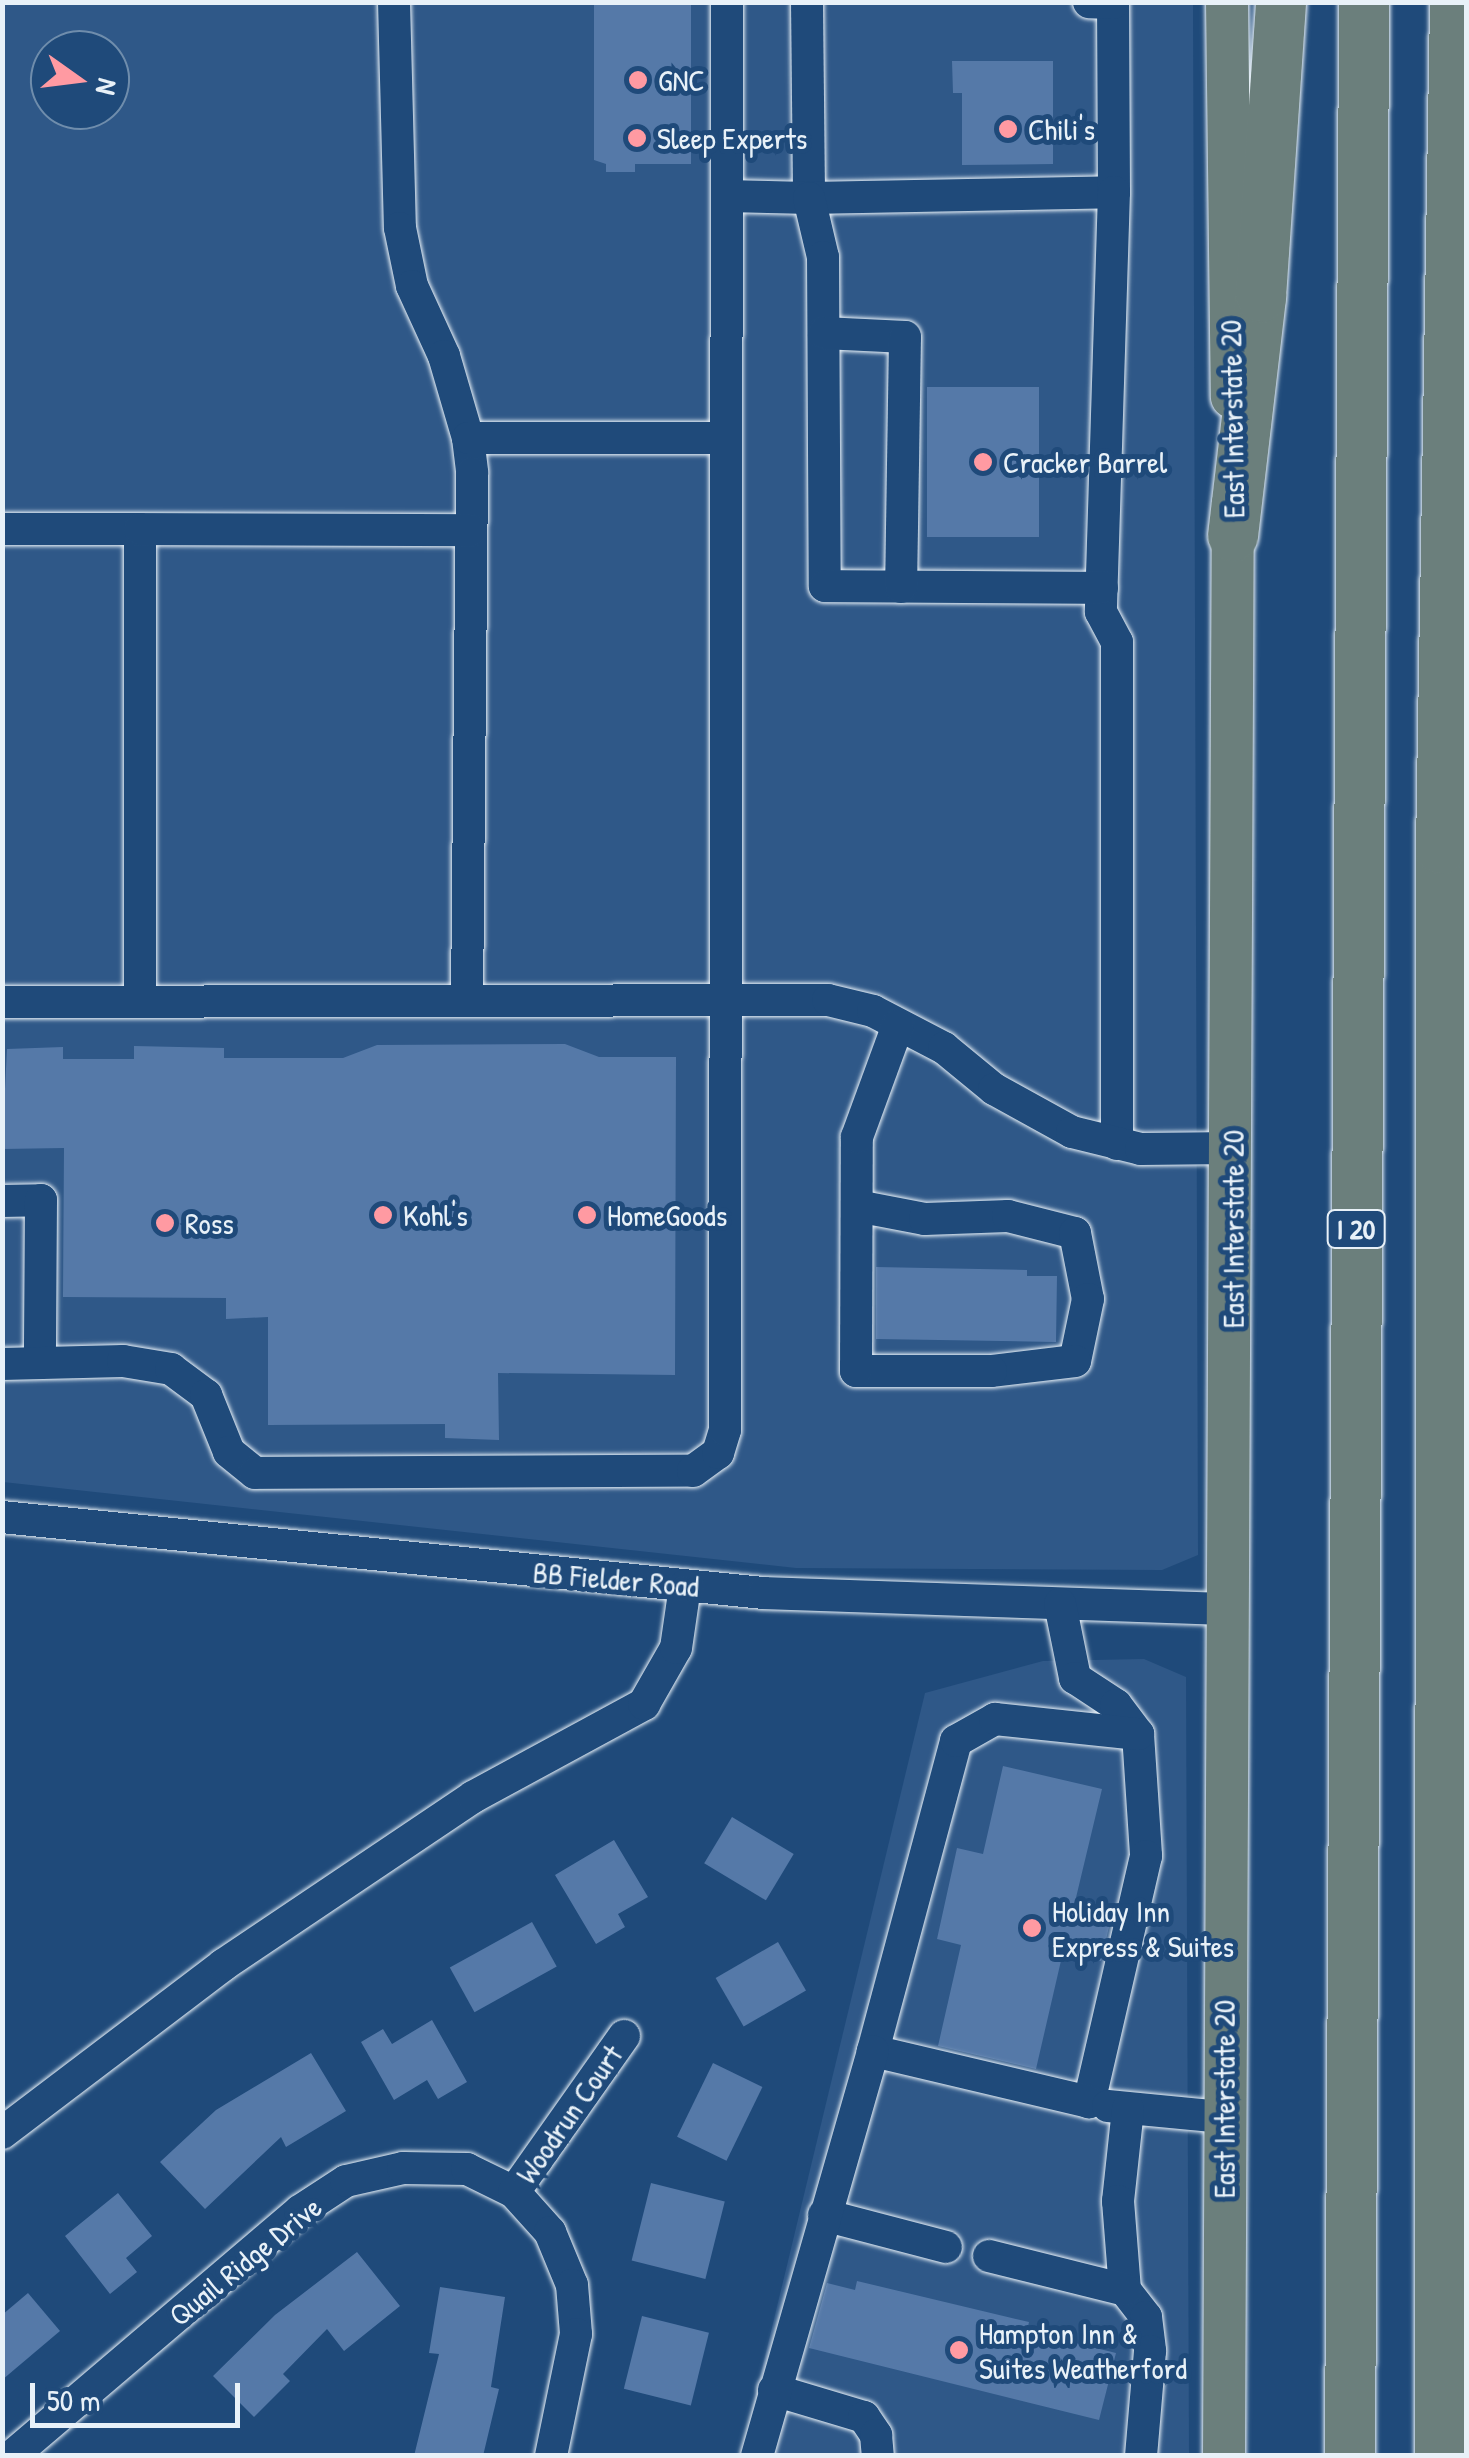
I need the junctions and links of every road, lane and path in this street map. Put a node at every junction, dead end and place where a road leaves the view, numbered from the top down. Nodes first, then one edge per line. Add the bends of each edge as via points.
1 (394, 2) edge
2 (727, 2) edge
3 (807, 2) edge
4 (1089, 2) edge
5 (1227, 2) edge
6 (1281, 2) edge
7 (1364, 2) edge
8 (1459, 21) edge
9 (1114, 192) junction
10 (726, 196) junction
11 (809, 198) junction
12 (824, 334) junction
13 (468, 438) junction
14 (726, 438) junction
15 (2, 529) edge
16 (140, 529) junction
17 (471, 530) junction
18 (1233, 536) junction
19 (902, 587) junction
20 (1102, 588) junction
21 (726, 998) junction
22 (467, 999) junction
23 (140, 1001) junction
24 (2, 1002) edge
25 (898, 1025) junction
26 (1117, 1144) junction
27 (1234, 1148) junction
28 (2, 1201) edge
29 (856, 1206) junction
30 (40, 1363) junction
31 (2, 1364) edge
32 (2, 1517) edge
33 (685, 1586) junction
34 (1060, 1604) junction
35 (1231, 1610) junction
36 (1138, 1734) junction
37 (624, 2036) dead end
38 (872, 2052) junction
39 (1089, 2102) junction
40 (1128, 2110) junction
41 (1223, 2117) junction
42 (2, 2132) edge
43 (514, 2192) junction
44 (824, 2215) junction
45 (946, 2247) dead end
46 (988, 2256) dead end
47 (1126, 2290) junction
48 (774, 2390) junction
49 (12, 2456) edge
50 (551, 2456) edge
51 (758, 2456) edge
52 (878, 2456) edge
53 (1141, 2456) edge
54 (1224, 2456) edge
55 (1350, 2456) edge
56 (1440, 2456) edge

1 - 13 street via 400,228 412,286 444,356
2 - 10 street
3 - 11 street
4 - 9 street via 1113,3
5 - 18 main road, East Interstate 20
6 - 18 highway via 1261,296
7 - 55 highway, I 20
8 - 56 highway via 1441,849
9 - 11 street
9 - 20 street
10 - 11 street
10 - 14 street
11 - 12 street via 823,257
12 - 19 street via 825,586
12 - 19 street via 904,336
13 - 14 street
13 - 17 street
14 - 21 street
15 - 16 street
16 - 17 street
16 - 23 street
17 - 22 street
18 - 27 main road, East Interstate 20
19 - 20 street
20 - 26 street via 1101,612 1117,642
21 - 22 street
21 - 25 street via 828,1000
21 - 30 street via 725,1430 708,1464 694,1471 255,1473 229,1452 206,1395 188,1376 136,1362
22 - 23 street
23 - 24 street
25 - 26 street via 944,1048 1033,1113
25 - 29 street via 856,1137
26 - 27 street
27 - 35 main road, East Interstate 20
28 - 30 street via 41,1200
29 - 29 street via 856,1371 990,1371 1075,1361 1088,1299 1075,1233 1008,1216 925,1220
30 - 31 street
32 - 33 street, BB Fielder Road
33 - 34 street, BB Fielder Road
33 - 42 street via 676,1648 644,1704 473,1796 222,1965
34 - 35 street, BB Fielder Road
34 - 36 street via 1075,1678 1116,1704
35 - 41 main road, East Interstate 20
36 - 38 street via 995,1719 956,1741
36 - 39 street via 1146,1856
37 - 43 street, Woodrun Court
38 - 39 street
38 - 44 street
39 - 40 street
40 - 41 street
40 - 47 street via 1118,2201
41 - 54 main road, East Interstate 20
43 - 49 street, Quail Ridge Drive via 467,2168 403,2168 346,2181 300,2212
43 - 50 street via 550,2232 572,2285 576,2334
44 - 45 street
44 - 48 street
46 - 47 street
47 - 53 street via 1146,2317 1150,2351
48 - 51 street
48 - 52 street via 864,2417 876,2435

